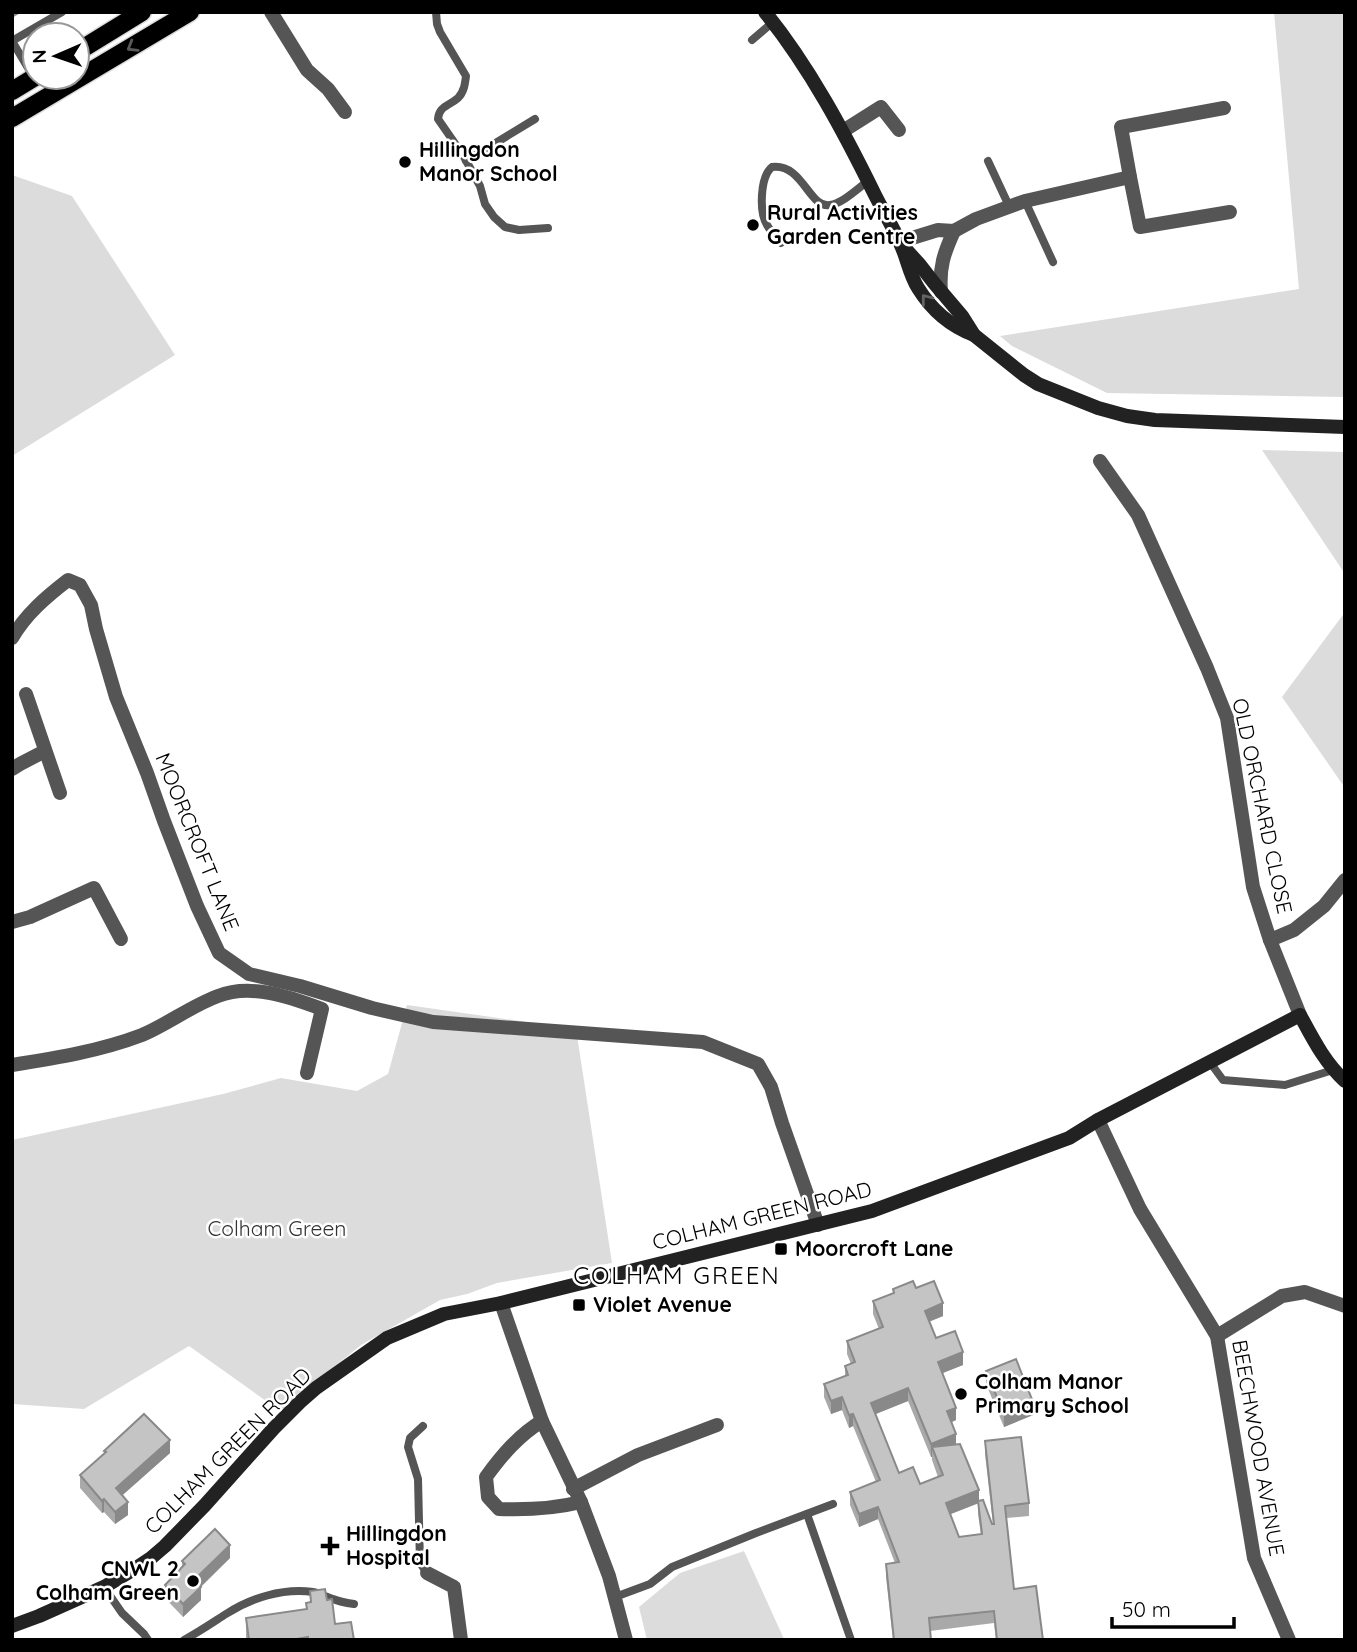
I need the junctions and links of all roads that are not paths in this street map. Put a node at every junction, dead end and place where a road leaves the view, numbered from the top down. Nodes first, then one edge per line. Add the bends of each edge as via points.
1 (62, 12) edge
2 (142, 12) edge
3 (190, 12) edge
4 (271, 12) edge
5 (436, 12) edge
6 (769, 17) edge
7 (46, 21) edge
8 (21, 36) edge
9 (752, 40) dead end
10 (91, 43) edge
11 (21, 55) edge
12 (1224, 108) dead end
13 (345, 112) dead end
14 (12, 118) edge
15 (535, 119) dead end
16 (899, 130) dead end
17 (843, 131) junction
18 (466, 161) junction
19 (988, 161) dead end
20 (1130, 177) junction
21 (869, 181) junction
22 (1025, 201) junction
23 (1009, 206) junction
24 (1230, 212) dead end
25 (548, 228) dead end
26 (954, 231) junction
27 (781, 243) dead end
28 (901, 244) junction
29 (1053, 262) dead end
30 (941, 292) junction
31 (974, 335) junction
32 (1345, 427) edge
33 (1100, 461) dead end
34 (12, 638) edge
35 (26, 694) dead end
36 (45, 751) junction
37 (12, 769) edge
38 (60, 793) dead end
39 (1345, 880) edge
40 (12, 922) edge
41 (121, 939) dead end
42 (1270, 940) junction
43 (1300, 1015) junction
44 (1209, 1061) junction
45 (12, 1065) edge
46 (1333, 1070) junction
47 (307, 1073) dead end
48 (1345, 1080) edge
49 (1098, 1119) junction
50 (818, 1226) junction
51 (501, 1303) junction
52 (1345, 1306) edge
53 (1217, 1336) junction
54 (542, 1421) junction
55 (717, 1425) dead end
56 (423, 1426) dead end
57 (573, 1489) junction
58 (581, 1502) junction
59 (833, 1504) dead end
60 (807, 1514) junction
61 (427, 1573) joint
62 (104, 1587) junction
63 (615, 1597) junction
64 (354, 1604) dead end
65 (12, 1626) edge
66 (148, 1640) edge
67 (184, 1640) edge
68 (461, 1640) edge
69 (626, 1640) edge
70 (851, 1640) edge
71 (1289, 1640) edge

1 - 7 lane
2 - 10 main road
3 -> 14 main road
4 - 13 street via 307,70
5 - 18 lane via 440,32 466,76 463,92 440,111 438,120
6 - 9 lane
6 - 17 street
8 - 11 lane via 12,41
12 - 20 street via 1121,127
15 - 18 lane
16 - 17 street via 881,107
17 - 21 street
18 - 25 lane via 485,204 505,227
19 - 23 lane
20 - 22 street
20 - 24 street via 1140,227
21 - 27 lane via 835,203 823,205 798,177 772,167 765,175 763,213
21 - 28 street
22 - 23 street
22 - 29 lane
23 - 26 street
26 - 28 street via 938,230
26 - 30 street via 943,256
28 - 30 street
31 -> 28 street via 960,330 935,309 917,287
30 - 31 street
31 - 32 street via 1038,384 1119,414
33 - 42 street, OLD ORCHARD CLOSE via 1138,515 1227,718 1253,887
34 - 50 street, MOORCROFT LANE via 37,605 68,580 80,585 91,605 116,697 219,953 249,974 433,1022 703,1042 758,1064 771,1087
35 - 36 street
36 - 37 street
36 - 38 street
39 - 42 street via 1324,906 1294,930
40 - 41 street via 94,888
42 - 43 street, OLD ORCHARD CLOSE
43 - 44 street, COLHAM GREEN ROAD
43 - 46 street
44 - 46 lane via 1223,1080 1285,1085
44 - 49 street, COLHAM GREEN ROAD
45 - 47 street via 104,1048 144,1034 220,995 249,991 322,1009
46 - 48 street
49 - 50 street, COLHAM GREEN ROAD via 1069,1138 872,1211
49 - 53 street, BEECHWOOD AVENUE via 1140,1209
50 - 51 street, COLHAM GREEN ROAD
51 - 54 street
51 - 62 street, COLHAM GREEN ROAD via 428,1320 387,1338 337,1373 300,1402 165,1546
52 - 53 street via 1305,1293 1282,1296
53 - 71 street, BEECHWOOD AVENUE via 1254,1558
54 - 57 street
54 - 58 street via 506,1450 486,1478 488,1497 499,1509 556,1508
55 - 57 street via 638,1455
56 - 61 lane via 410,1438 408,1447 418,1479 420,1563
57 - 58 street
58 - 63 street
59 - 60 lane
60 - 63 lane via 673,1567 650,1584
60 - 70 lane
61 - 68 street via 454,1587
62 - 65 street, COLHAM GREEN ROAD
62 - 66 lane
63 - 69 street
64 - 67 lane via 316,1592 286,1591 247,1603

